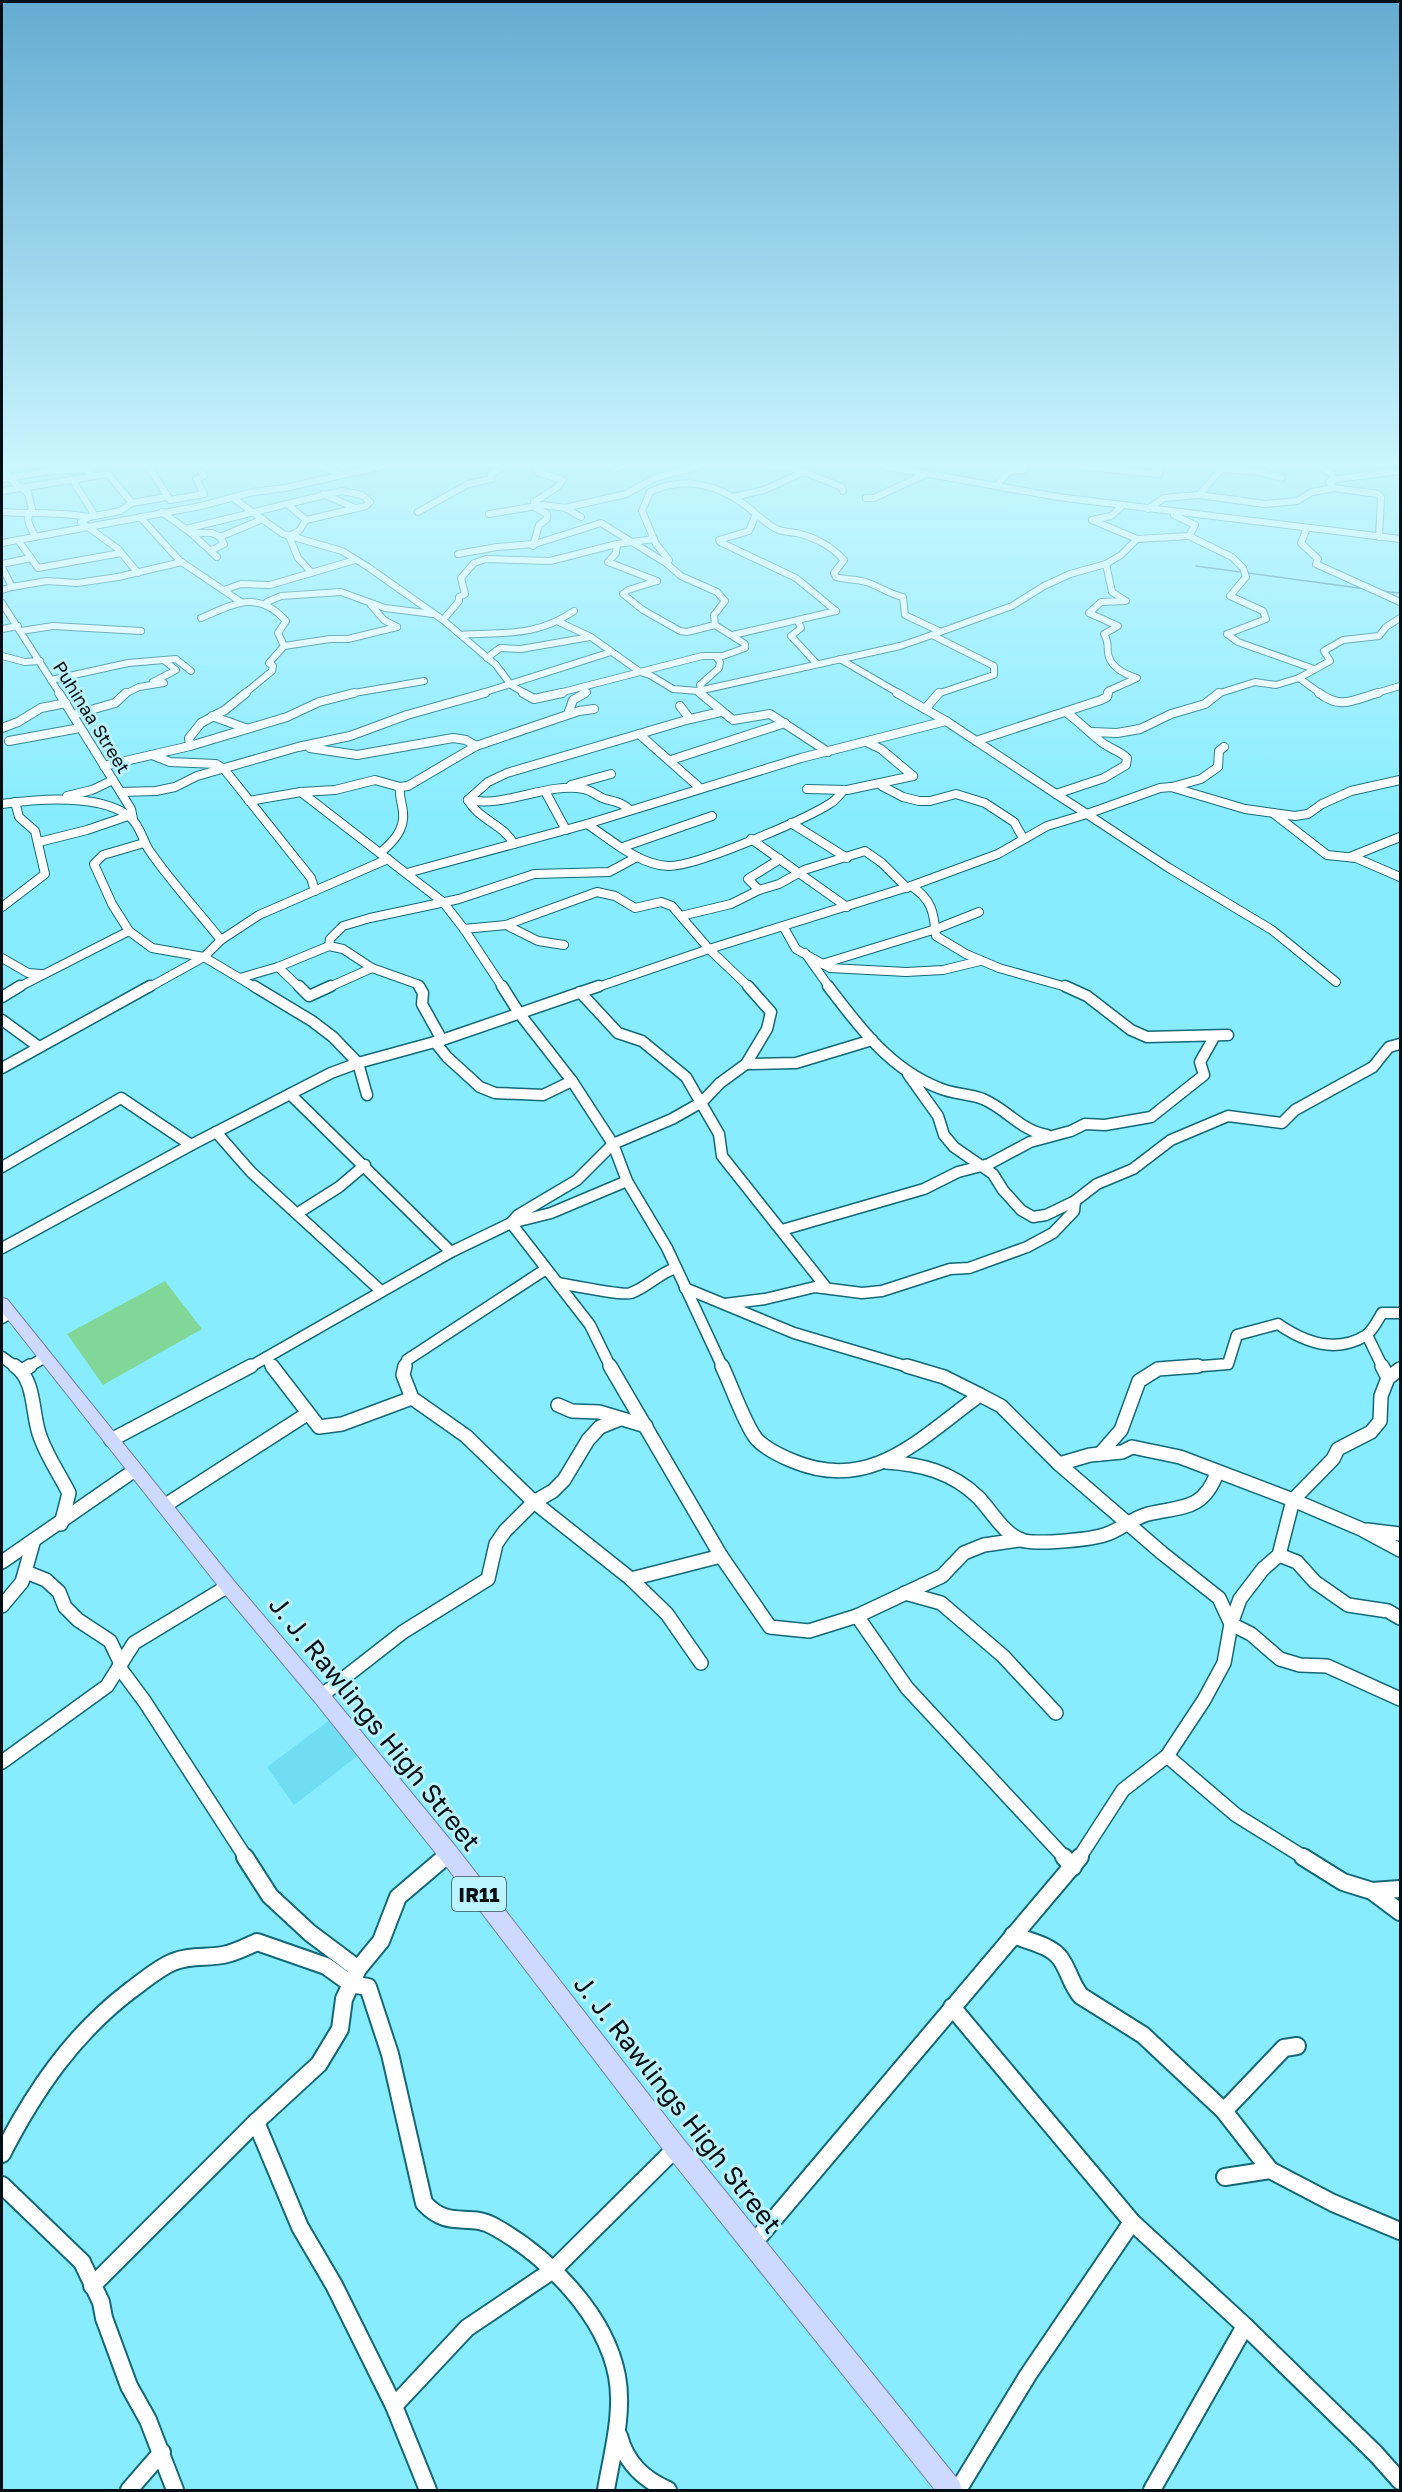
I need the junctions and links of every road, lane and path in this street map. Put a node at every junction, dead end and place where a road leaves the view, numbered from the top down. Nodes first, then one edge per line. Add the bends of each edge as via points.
1 (10, 582) edge
2 (39, 582) edge
3 (211, 582) edge
4 (279, 582) edge
5 (388, 582) edge
6 (462, 582) edge
7 (653, 582) edge
8 (695, 582) edge
9 (802, 582) edge
10 (867, 582) edge
11 (1052, 582) edge
12 (1110, 582) edge
13 (1242, 582) edge
14 (1355, 582) edge
15 (12, 587) junction
16 (2, 590) edge
17 (224, 590) junction
18 (241, 602) junction
19 (267, 602) junction
20 (1401, 602) edge
21 (2, 603) edge
22 (370, 603) junction
23 (574, 611) dead end
24 (434, 614) junction
25 (201, 618) dead end
26 (1401, 618) edge
27 (443, 620) junction
28 (798, 621) junction
29 (559, 622) junction
30 (715, 625) junction
31 (20, 628) junction
32 (2, 630) edge
33 (141, 631) dead end
34 (939, 631) junction
35 (461, 635) junction
36 (733, 635) junction
37 (932, 635) junction
38 (591, 637) junction
39 (284, 646) junction
40 (611, 652) junction
41 (719, 656) junction
42 (4, 658) edge
43 (487, 658) junction
44 (840, 659) junction
45 (40, 661) junction
46 (165, 661) junction
47 (817, 664) junction
48 (1314, 669) junction
49 (191, 671) dead end
50 (640, 672) junction
51 (1299, 678) junction
52 (51, 680) junction
53 (424, 681) dead end
54 (164, 682) dead end
55 (603, 683) junction
56 (511, 685) junction
57 (147, 686) junction
58 (1401, 686) edge
59 (699, 689) junction
60 (66, 703) junction
61 (680, 706) dead end
62 (594, 709) dead end
63 (925, 709) junction
64 (722, 712) junction
65 (1066, 712) junction
66 (568, 714) junction
67 (73, 715) junction
68 (212, 716) junction
69 (690, 719) junction
70 (946, 722) junction
71 (784, 723) junction
72 (2, 728) edge
73 (80, 728) junction
74 (245, 728) junction
75 (1092, 732) junction
76 (639, 734) junction
77 (9, 741) dead end
78 (976, 741) junction
79 (866, 742) junction
80 (190, 746) junction
81 (476, 746) junction
82 (305, 747) junction
83 (1224, 747) dead end
84 (828, 752) junction
85 (152, 755) junction
86 (671, 760) junction
87 (104, 766) junction
88 (224, 769) junction
89 (611, 774) dead end
90 (113, 780) junction
91 (1401, 780) edge
92 (882, 786) junction
93 (400, 787) junction
94 (1172, 787) junction
95 (700, 788) junction
96 (562, 789) junction
97 (807, 789) dead end
98 (844, 790) junction
99 (121, 792) junction
100 (301, 792) junction
101 (546, 794) junction
102 (1056, 794) junction
103 (52, 799) junction
104 (468, 800) junction
105 (249, 801) junction
106 (15, 802) junction
107 (2, 804) edge
108 (630, 810) junction
109 (1273, 813) junction
110 (1087, 814) junction
111 (712, 816) dead end
112 (129, 818) junction
113 (790, 823) junction
114 (588, 824) junction
115 (566, 830) junction
116 (1401, 837) edge
117 (1023, 838) junction
118 (751, 839) junction
119 (39, 842) junction
120 (144, 843) junction
121 (514, 844) junction
122 (623, 847) junction
123 (380, 853) junction
124 (637, 857) junction
125 (1350, 857) junction
126 (847, 858) junction
127 (780, 859) junction
128 (388, 860) junction
129 (407, 873) junction
130 (799, 873) junction
131 (1401, 877) edge
132 (909, 887) junction
133 (759, 890) junction
134 (315, 891) junction
135 (443, 902) junction
136 (847, 907) junction
137 (2, 908) edge
138 (979, 912) dead end
139 (681, 916) junction
140 (506, 925) junction
141 (783, 926) junction
142 (464, 929) junction
143 (936, 929) junction
144 (129, 931) junction
145 (221, 940) junction
146 (564, 945) dead end
147 (328, 946) junction
148 (709, 950) junction
149 (805, 953) junction
150 (204, 957) junction
151 (2, 958) edge
152 (980, 962) junction
153 (822, 963) junction
154 (278, 967) junction
155 (372, 968) junction
156 (41, 974) junction
157 (240, 978) junction
158 (1336, 982) dead end
159 (580, 992) junction
160 (2, 997) edge
161 (519, 1013) junction
162 (2, 1020) edge
163 (1228, 1035) dead end
164 (1213, 1039) junction
165 (872, 1040) junction
166 (439, 1041) junction
167 (1401, 1044) edge
168 (39, 1047) junction
169 (358, 1063) junction
170 (746, 1064) junction
171 (2, 1068) edge
172 (908, 1074) junction
173 (572, 1081) junction
174 (290, 1094) junction
175 (367, 1095) dead end
176 (702, 1102) junction
177 (216, 1132) junction
178 (1050, 1135) junction
179 (191, 1144) junction
180 (613, 1144) junction
181 (365, 1165) junction
182 (981, 1166) junction
183 (2, 1167) edge
184 (627, 1182) junction
185 (1076, 1201) junction
186 (298, 1213) junction
187 (511, 1223) junction
188 (782, 1230) junction
189 (2, 1248) edge
190 (451, 1252) junction
191 (676, 1268) junction
192 (546, 1269) junction
193 (558, 1283) junction
194 (825, 1286) junction
195 (685, 1288) junction
196 (381, 1291) junction
197 (725, 1304) junction
198 (4, 1311) edge
199 (1401, 1312) edge
200 (1367, 1335) junction
201 (2, 1357) edge
202 (45, 1357) junction
203 (266, 1358) junction
204 (1401, 1369) edge
205 (22, 1371) junction
206 (1388, 1378) junction
207 (980, 1395) junction
208 (412, 1398) junction
209 (558, 1405) dead end
210 (599, 1412) junction
211 (307, 1414) junction
212 (620, 1419) junction
213 (646, 1426) junction
214 (600, 1427) junction
215 (111, 1440) junction
216 (1100, 1454) junction
217 (886, 1462) junction
218 (1059, 1464) junction
219 (135, 1470) junction
220 (1217, 1473) junction
221 (1293, 1500) junction
222 (534, 1502) junction
223 (164, 1506) junction
224 (61, 1524) junction
225 (1129, 1524) junction
226 (1361, 1529) junction
227 (1401, 1534) edge
228 (1019, 1539) junction
229 (33, 1543) junction
230 (1401, 1550) edge
231 (1279, 1555) junction
232 (721, 1557) junction
233 (2, 1562) edge
234 (26, 1572) junction
235 (631, 1579) junction
236 (228, 1586) junction
237 (905, 1593) junction
238 (2, 1606) edge
239 (857, 1616) junction
240 (1401, 1618) edge
241 (1231, 1624) junction
242 (700, 1663) dead end
243 (120, 1666) junction
244 (321, 1696) junction
245 (1401, 1699) edge
246 (1056, 1713) dead end
247 (1167, 1756) junction
248 (2, 1762) edge
249 (449, 1854) junction
250 (1073, 1867) junction
251 (1401, 1889) edge
252 (1372, 1891) junction
253 (1401, 1912) edge
254 (1013, 1935) junction
255 (358, 1969) junction
256 (351, 1984) junction
257 (952, 2007) junction
258 (1297, 2046) dead end
259 (1224, 2110) junction
260 (256, 2122) junction
261 (676, 2148) junction
262 (2, 2154) edge
263 (1270, 2170) junction
264 (1225, 2177) dead end
265 (2, 2185) edge
266 (1132, 2222) junction
267 (1401, 2231) edge
268 (753, 2244) junction
269 (553, 2270) junction
270 (92, 2286) junction
271 (1245, 2326) junction
272 (393, 2406) junction
273 (617, 2427) junction
274 (162, 2452) junction
275 (1401, 2481) edge
276 (129, 2490) edge
277 (175, 2490) edge
278 (428, 2490) edge
279 (606, 2490) edge
280 (668, 2490) edge
281 (950, 2490) edge
282 (958, 2490) edge
283 (1152, 2490) edge

1 - 15 street
2 - 15 street
3 - 17 street
4 - 17 street via 244,584
5 - 24 street
6 - 27 street via 465,594
7 - 30 street via 623,594 680,631
8 - 30 street via 717,592 725,601 714,615
9 - 28 street via 836,611
10 - 34 street via 903,597 905,615
11 - 34 street via 1012,606
12 - 65 street via 1112,592 1126,601 1101,602 1089,613 1118,626 1104,634 1109,641 1109,655 1116,670 1137,678 1108,691 1101,700
13 - 48 street via 1230,596 1263,611 1266,619 1227,634 1238,642
14 - 20 street
15 - 16 street
17 - 18 street
18 - 19 street
18 - 25 street
19 - 22 street via 281,597 341,592
19 - 39 street via 286,621 278,633
21 - 31 street, Puhinaa Street
22 - 24 street
22 - 39 street via 384,620 397,627 348,639
23 - 29 street
24 - 27 street
26 - 48 street via 1379,636 1343,640 1324,651 1330,661
27 - 35 street
28 - 36 street via 766,624
28 - 47 street via 801,628 791,636
29 - 35 street via 529,634
29 - 38 street
30 - 36 street
31 - 32 street
31 - 33 street
31 - 45 street, Puhinaa Street
34 - 37 street
35 - 43 street
36 - 41 street via 745,648
37 - 44 street
37 - 63 street via 994,666 993,675 939,692
38 - 40 street
38 - 43 street via 521,649 500,648
39 - 68 street via 269,663 272,670 225,710
40 - 50 street
40 - 56 street
41 - 50 street via 702,656
41 - 59 street via 719,668
42 - 45 street
43 - 56 street
44 - 47 street
44 - 63 street
45 - 52 street, Puhinaa Street
46 - 49 street via 176,659
46 - 52 street via 128,663
46 - 57 street via 176,670
47 - 59 street
48 - 51 street
50 - 55 street
50 - 59 street via 673,689
51 - 58 street via 1333,702 1343,703
51 - 75 street via 1276,685 1255,682 1221,690 1205,704 1140,729
52 - 60 street, Puhinaa Street
53 - 74 street via 352,693
54 - 57 street
55 - 56 street via 534,699
55 - 66 street via 574,698
56 - 82 street
57 - 67 street via 128,691 115,703
59 - 64 street
60 - 67 street, Puhinaa Street
60 - 72 street via 41,708
61 - 69 street
62 - 66 street
63 - 70 street
64 - 69 street
64 - 71 street via 736,721 770,714
65 - 75 street
65 - 78 street
66 - 81 street
67 - 73 street, Puhinaa Street
68 - 74 street
68 - 80 street via 189,738
69 - 76 street
70 - 78 street
70 - 79 street
71 - 84 street
71 - 86 street
73 - 77 street
73 - 87 street, Puhinaa Street
74 - 80 street
75 - 102 street via 1121,752 1127,758 1126,765 1104,778
76 - 86 street
76 - 104 street via 507,773 488,782
78 - 102 street
79 - 84 street
79 - 92 street via 881,749 913,776
80 - 85 street
81 - 82 street via 465,739 446,739 357,755
81 - 93 street via 413,784
82 - 88 street
83 - 94 street via 1219,751 1218,767 1201,779
84 - 95 street
85 - 87 street
85 - 88 street via 170,762 216,764
86 - 95 street
87 - 90 street, Puhinaa Street
88 - 99 street via 175,787
88 - 105 street
89 - 96 street
90 - 99 street, Puhinaa Street
90 - 103 street via 92,790
91 - 109 street via 1351,791 1302,816
92 - 98 street
92 - 117 street via 919,801 956,794 985,803 1014,822
93 - 100 street via 375,780 335,790
93 - 123 street via 403,818 396,840
94 - 109 street via 1245,809
94 - 110 street
95 - 108 street
96 - 101 street
96 - 108 street via 585,789 621,802
97 - 98 street
98 - 113 street via 832,803
99 - 112 street, Puhinaa Street via 131,809
100 - 105 street
100 - 123 street
101 - 104 street via 482,803
101 - 115 street
102 - 110 street
103 - 106 street
103 - 112 street via 87,801
104 - 121 street via 476,812 504,827
105 - 134 street via 311,878
106 - 107 street
106 - 119 street via 19,816 35,831
108 - 114 street
109 - 125 street via 1319,850
110 - 117 street
110 - 158 street via 1272,930
111 - 122 street
112 - 119 street
112 - 120 street, Puhinaa Street
113 - 118 street
113 - 126 street
114 - 115 street
114 - 122 street
115 - 121 street
116 - 125 street
117 - 132 street via 998,854
118 - 124 street via 696,862 672,867
118 - 127 street
119 - 137 street via 44,877
120 - 144 street via 103,855 94,864
120 - 145 street, Puhinaa Street
121 - 129 street
122 - 124 street
123 - 128 street
124 - 135 street via 609,872 534,874
125 - 131 street
126 - 130 street
126 - 132 street via 865,851
127 - 130 street
127 - 133 street via 748,879
128 - 129 street
128 - 134 street
129 - 135 street
130 - 133 street
130 - 136 street
132 - 136 street
132 - 143 street via 931,902
133 - 139 street via 729,906
134 - 145 street via 259,915
135 - 142 street
135 - 147 street via 344,926
136 - 141 street
138 - 143 street
139 - 140 street via 666,903 635,908 615,896 597,892
139 - 148 street
140 - 142 street
140 - 146 street via 538,941
141 - 148 street
141 - 149 street via 796,948
142 - 161 street
143 - 152 street via 937,937
143 - 153 street
144 - 150 street via 152,948
144 - 156 street
145 - 150 street
147 - 154 street
147 - 155 street via 343,949
148 - 159 street
148 - 170 street via 771,1012
149 - 153 street
149 - 165 street
150 - 157 street
150 - 168 street
151 - 156 street via 28,973
152 - 153 street via 944,970 906,972 830,968
152 - 164 street via 1080,992 1132,1032 1156,1038 1191,1035
154 - 155 street via 309,996
154 - 157 street
155 - 166 street via 417,984
156 - 160 street
157 - 169 street via 312,1021
159 - 161 street
159 - 176 street via 618,1033 642,1041 686,1077
161 - 166 street
161 - 173 street
162 - 168 street
163 - 164 street
164 - 178 street via 1200,1062 1204,1075 1151,1116 1105,1125 1085,1124
165 - 170 street via 814,1060 771,1066
165 - 172 street
166 - 169 street
166 - 173 street via 447,1057 480,1087 495,1092 543,1095
167 - 185 street via 1389,1047 1373,1067 1295,1110 1282,1123 1227,1116 1171,1140 1133,1168 1097,1184
168 - 171 street
169 - 174 street
169 - 175 street
170 - 176 street
172 - 178 street via 946,1091 982,1099 1039,1135
172 - 182 street via 938,1116 944,1135
173 - 180 street
174 - 177 street
174 - 181 street
176 - 180 street
176 - 188 street via 719,1134 722,1155
177 - 179 street
177 - 186 street via 251,1172
178 - 182 street
179 - 183 street via 121,1098
179 - 189 street
180 - 184 street
180 - 187 street via 577,1180
181 - 186 street via 327,1196
181 - 190 street
182 - 185 street via 993,1174 1021,1210 1033,1217
182 - 188 street via 958,1172 924,1189
184 - 187 street via 551,1213
184 - 191 street
185 - 194 street via 1074,1211 1053,1233 969,1268 950,1269 882,1291 862,1293
186 - 196 street
187 - 190 street
187 - 192 street
188 - 194 street
190 - 196 street
191 - 193 street via 632,1293 621,1295
191 - 195 street
192 - 193 street
192 - 208 street via 407,1360 403,1375
193 - 213 street via 590,1325
194 - 197 street
195 - 197 street
195 - 217 street via 755,1437 768,1450 823,1469 848,1470
196 - 203 street
197 - 207 street via 795,1333 944,1377
198 - 202 main road, J. J. Rawlings High Street / IR11
199 - 200 street via 1382,1313
200 - 206 street
200 - 216 street via 1320,1345 1298,1338 1278,1324 1237,1335 1228,1364 1158,1369 1139,1381 1121,1430
201 - 205 street
202 - 205 street
202 - 215 main road, J. J. Rawlings High Street / IR11
203 - 211 street
203 - 215 street
204 - 206 street
205 - 224 street via 40,1438 69,1493
206 - 221 street via 1381,1396 1380,1421 1371,1432 1338,1449
207 - 217 street
207 - 218 street via 1001,1406
208 - 211 street via 342,1424 319,1427
208 - 222 street via 466,1436
209 - 210 street via 572,1412
210 - 212 street
210 - 214 street
211 - 223 street
212 - 213 street
212 - 214 street
213 - 232 street
214 - 222 street via 564,1480
215 - 219 main road, J. J. Rawlings High Street / IR11
216 - 218 street
216 - 220 street via 1132,1447 1180,1457
217 - 228 street via 940,1470 952,1476
218 - 225 street
219 - 223 main road, J. J. Rawlings High Street / IR11
219 - 224 street
220 - 221 street
220 - 225 street via 1206,1497 1172,1512 1147,1514
221 - 226 street
221 - 231 street
222 - 235 street
222 - 244 street via 496,1544 488,1579 403,1632
223 - 236 main road, J. J. Rawlings High Street / IR11
224 - 229 street
225 - 228 street via 1089,1538
225 - 241 street via 1219,1598
226 - 227 street
226 - 230 street
228 - 237 street via 964,1553 942,1576
229 - 233 street
229 - 234 street
231 - 240 street via 1297,1562 1316,1582 1348,1605 1388,1611
231 - 241 street via 1240,1599
232 - 235 street
232 - 239 street via 770,1628 809,1631
234 - 238 street
234 - 243 street via 46,1580 78,1620 110,1641
235 - 242 street via 667,1614
236 - 243 street via 145,1634 134,1643
236 - 244 main road, J. J. Rawlings High Street / IR11
237 - 239 street
237 - 246 street via 941,1603 1004,1656
239 - 250 street via 907,1688
241 - 245 street via 1251,1634 1280,1659 1327,1666
241 - 247 street via 1224,1663
243 - 248 street via 107,1686
243 - 255 street via 270,1896
244 - 249 main road, J. J. Rawlings High Street / IR11
247 - 250 street via 1124,1790
247 - 252 street via 1236,1815 1343,1882
249 - 255 street via 398,1897 381,1941
249 - 261 main road, J. J. Rawlings High Street / IR11
250 - 254 street
251 - 252 street
252 - 253 street
254 - 257 street
254 - 259 street via 1050,1949 1062,1959 1072,1987 1081,1996 1143,2035
255 - 256 street
256 - 260 street via 344,1999 340,2029 319,2064
256 - 262 street via 326,1966 257,1942 219,1956 179,1959 128,1992 64,2050
256 - 269 street via 368,1987 374,1996 424,2204 433,2215 492,2224
257 - 266 street
257 - 268 street
258 - 259 street via 1284,2048
259 - 263 street
260 - 270 street
260 - 272 street via 300,2227 334,2285
261 - 268 main road, J. J. Rawlings High Street / IR11
261 - 269 street
263 - 264 street
263 - 267 street via 1333,2203
265 - 270 street via 82,2262
266 - 271 street
266 - 282 street via 1028,2375
268 - 281 main road, J. J. Rawlings High Street / IR11
269 - 272 street via 467,2328
269 - 273 street via 603,2336 617,2377
270 - 274 street via 129,2386
271 - 275 street
271 - 283 street
272 - 278 street
273 - 279 street
273 - 280 street via 621,2450 638,2473
274 - 276 street
274 - 277 street

